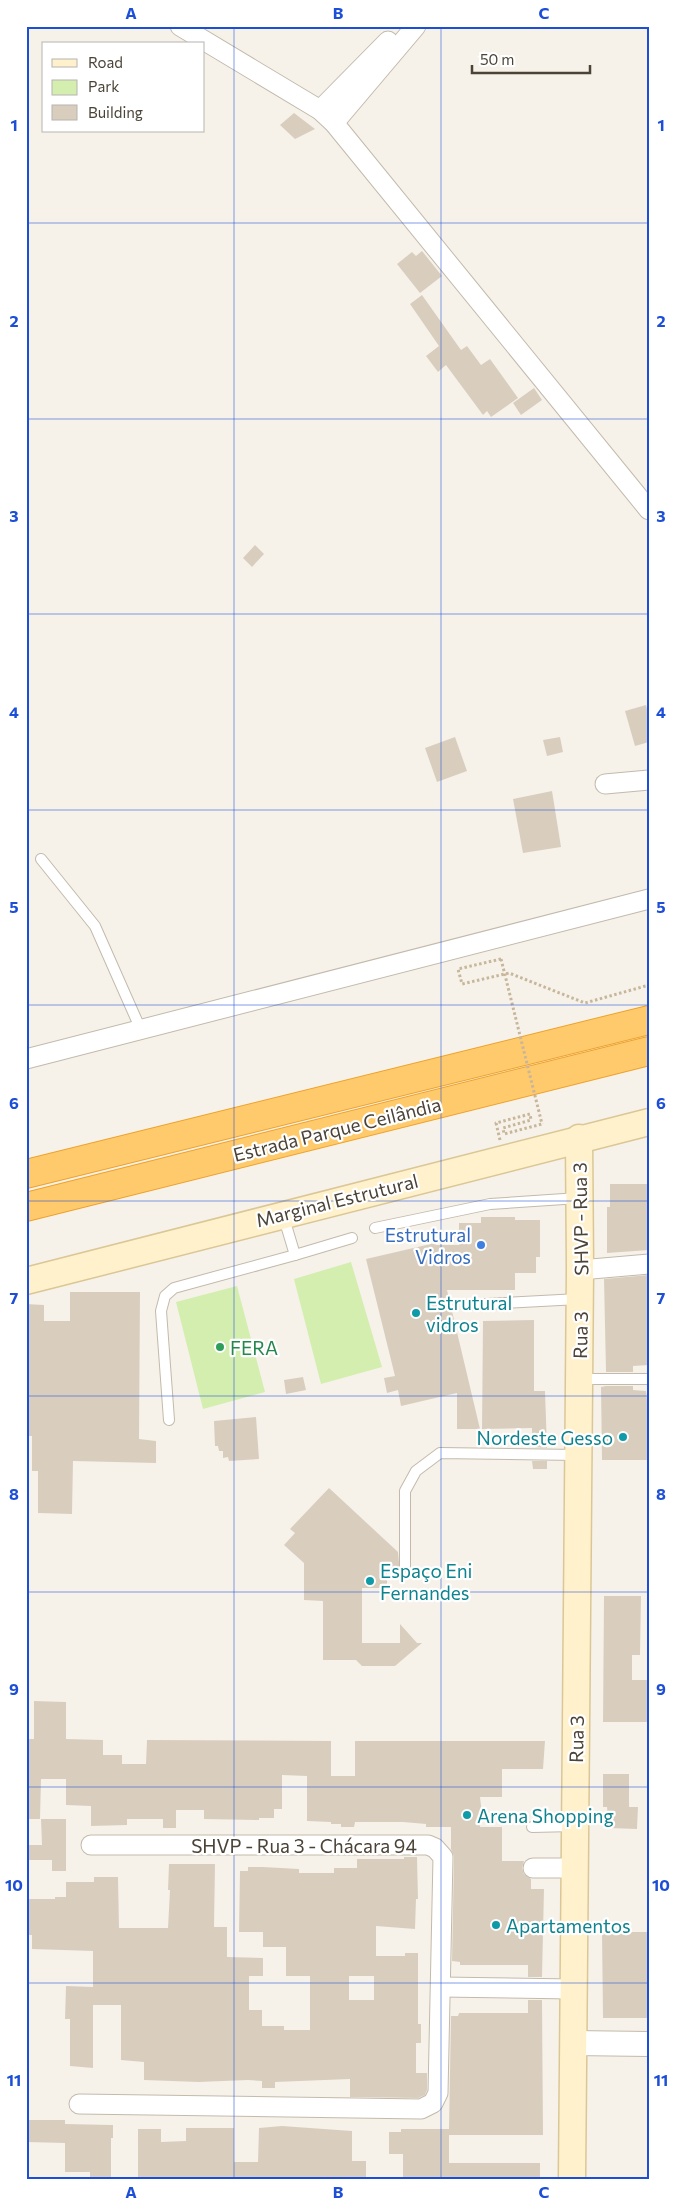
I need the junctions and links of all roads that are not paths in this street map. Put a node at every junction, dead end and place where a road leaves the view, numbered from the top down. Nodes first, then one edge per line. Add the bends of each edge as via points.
1 (180, 26) edge
2 (403, 26) edge
3 (416, 26) edge
4 (320, 110) junction
5 (334, 123) junction
6 (649, 510) edge
7 (649, 780) edge
8 (605, 784) dead end
9 (41, 859) dead end
10 (649, 898) edge
11 (649, 1020) edge
12 (141, 1030) junction
13 (649, 1051) edge
14 (26, 1059) edge
15 (649, 1122) edge
16 (579, 1138) junction
17 (26, 1174) edge
18 (580, 1198) junction
19 (26, 1207) edge
20 (283, 1214) junction
21 (375, 1228) dead end
22 (352, 1238) dead end
23 (295, 1255) junction
24 (649, 1264) edge
25 (580, 1270) junction
26 (26, 1280) edge
27 (580, 1299) junction
28 (467, 1305) dead end
29 (579, 1379) junction
30 (649, 1379) edge
31 (169, 1420) dead end
32 (579, 1455) junction
33 (405, 1566) dead end
34 (575, 1826) junction
35 (532, 1827) dead end
36 (91, 1845) dead end
37 (532, 1868) dead end
38 (576, 1868) junction
39 (441, 1987) junction
40 (573, 1989) junction
41 (573, 2043) junction
42 (649, 2044) edge
43 (79, 2104) dead end
44 (572, 2180) edge

1 - 4 street
2 - 4 street
3 - 5 street
4 - 5 street
5 - 6 street
7 - 8 street
9 - 12 lane via 95,926
10 - 12 street
11 - 17 highway, Estrada Parque Ceilândia
12 - 14 street
13 - 19 highway, Estrada Parque Ceilândia
15 - 16 main road, Marginal Estrutural
16 - 18 main road, SHVP - Rua 3
16 - 20 main road, Marginal Estrutural
18 - 21 lane via 490,1204
18 - 25 main road, SHVP - Rua 3
20 - 23 lane
20 - 26 main road, Marginal Estrutural
22 - 23 lane
23 - 31 lane via 174,1288 165,1296 161,1311
24 - 25 street
25 - 27 main road, SHVP - Rua 3
27 - 28 lane
27 - 29 main road, Rua 3
29 - 30 lane
29 - 32 main road, Rua 3
32 - 33 lane via 440,1453 416,1471 405,1491
32 - 34 main road, Rua 3
34 - 35 lane
34 - 38 main road, Rua 3
36 - 39 street, SHVP - Rua 3 - Chácara 94 via 428,1845 436,1848 442,1857
37 - 38 street
38 - 40 main road, Rua 3
39 - 40 street
39 - 43 street, SHVP - Rua 3 - Chácara 94 via 438,2093 433,2102 421,2108
40 - 41 main road, Rua 3
41 - 42 street
41 - 44 main road, Rua 3

